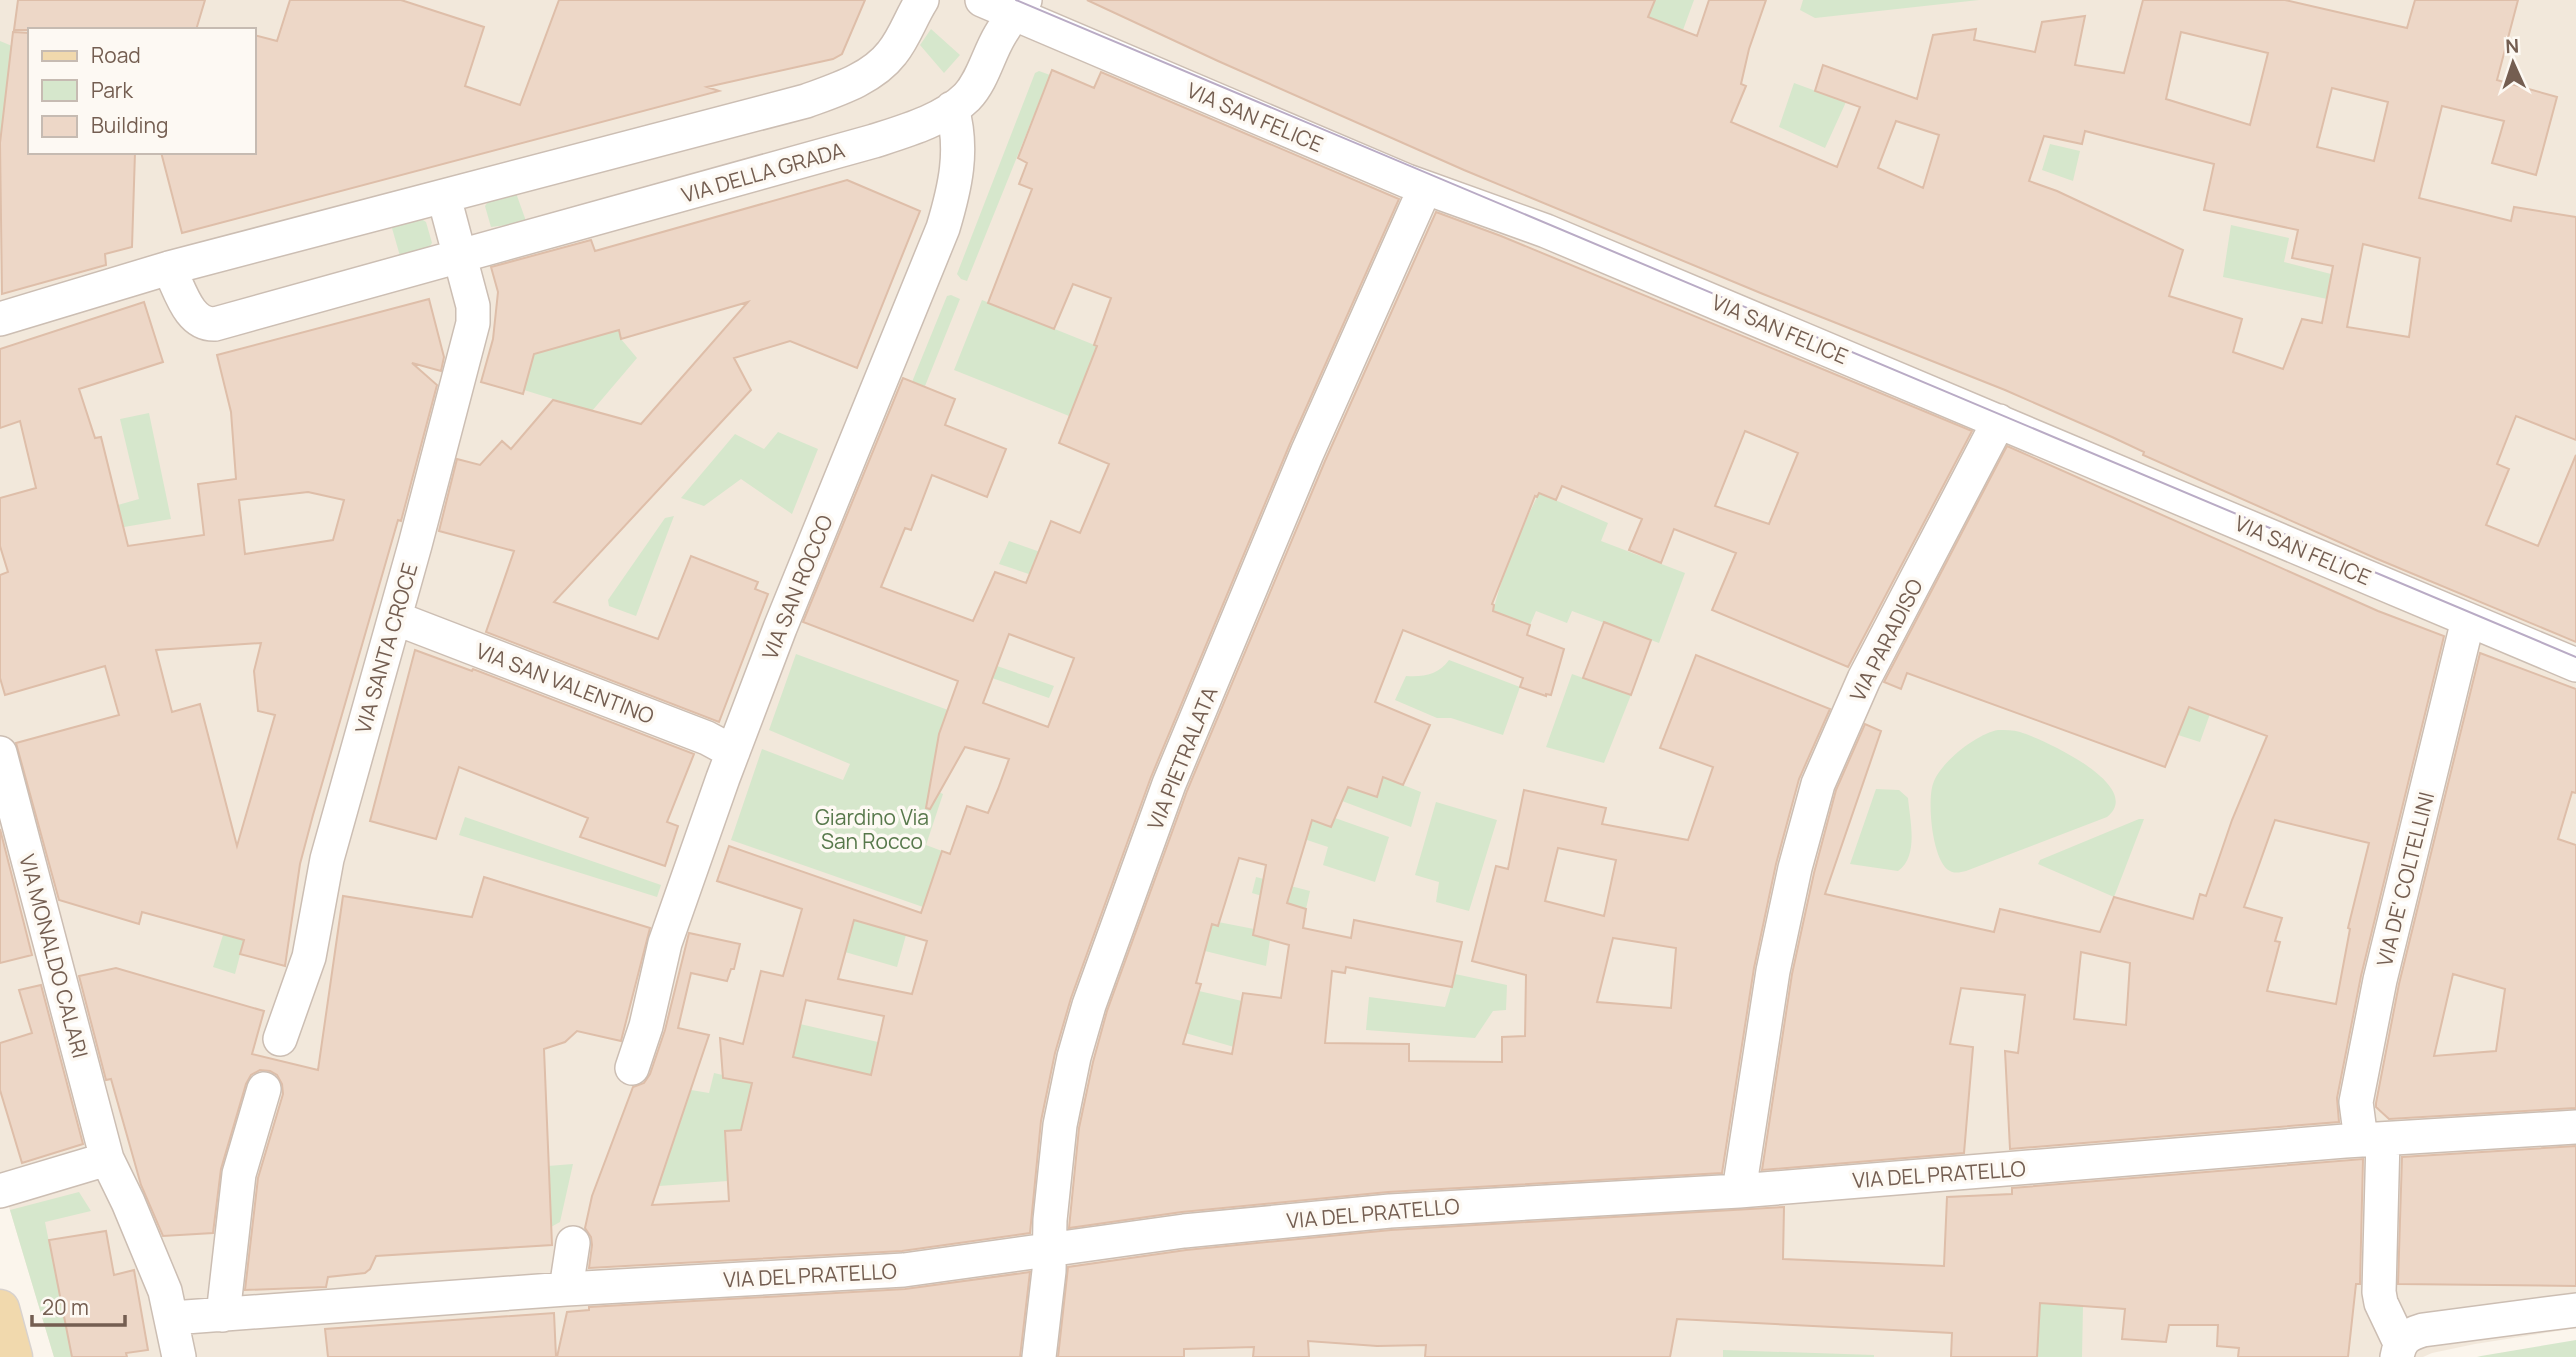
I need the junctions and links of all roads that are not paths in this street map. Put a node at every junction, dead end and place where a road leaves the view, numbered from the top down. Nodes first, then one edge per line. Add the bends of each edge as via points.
1 (922, 0) edge
2 (982, 0) edge
3 (1019, 7) edge
4 (953, 108) junction
5 (1425, 188) junction
6 (444, 197) junction
7 (460, 256) junction
8 (169, 268) junction
9 (0, 319) edge
10 (1999, 421) junction
11 (395, 618) junction
12 (2468, 620) junction
13 (2576, 665) edge
14 (733, 752) junction
15 (0, 753) edge
16 (280, 1039) dead end
17 (632, 1068) dead end
18 (264, 1089) dead end
19 (2576, 1127) edge
20 (2363, 1140) junction
21 (107, 1159) junction
22 (0, 1191) edge
23 (1739, 1191) junction
24 (573, 1244) dead end
25 (1049, 1249) junction
26 (566, 1289) junction
27 (0, 1309) edge
28 (2576, 1310) edge
29 (223, 1315) junction
30 (172, 1318) junction
31 (2398, 1350) edge
32 (13, 1357) edge
33 (179, 1357) edge
34 (1039, 1357) edge

1 - 6 street via 883,62 831,92
2 - 3 street, VIA SAN FELICE
3 - 4 street, VIA DELLA GRADA via 975,85
3 - 5 street, VIA SAN FELICE
4 - 7 street, VIA DELLA GRADA via 874,141
4 - 14 street, VIA SAN ROCCO via 959,148 943,228
5 - 10 street, VIA SAN FELICE via 1546,231
5 - 25 street, VIA PIETRALATA via 1307,453 1169,784 1089,1005 1061,1116
6 - 7 street
6 - 8 street
7 - 8 street, VIA DELLA GRADA via 215,324 205,324 192,315
7 - 11 street, VIA SANTA CROCE via 473,323
8 - 9 street
10 - 12 street, VIA SAN FELICE
10 - 23 street, VIA PARADISO via 1864,678 1818,784 1769,997
11 - 14 street, VIA SAN VALENTINO
11 - 16 street, VIA SANTA CROCE via 327,859 309,957
12 - 13 street, VIA SAN FELICE
12 - 20 street, VIA DE' COLTELLINI via 2380,980 2357,1102
14 - 17 street, VIA SAN ROCCO via 668,933
15 - 21 street, VIA MONALDO CALARI
18 - 29 street via 239,1174
19 - 20 street, VIA DEL PRATELLO
20 - 23 street, VIA DEL PRATELLO
20 - 31 street, VIA DE' COLTELLINI via 2379,1292
21 - 22 street
21 - 30 street, VIA MONALDO CALARI via 141,1231
23 - 25 street, VIA DEL PRATELLO via 1289,1219
24 - 26 street
25 - 26 street, VIA DEL PRATELLO via 888,1271
25 - 34 street, VIA PIETRALATA
26 - 29 street, VIA DEL PRATELLO
27 - 32 main road
28 - 31 street via 2432,1328 2411,1333
29 - 30 street, VIA DEL PRATELLO
30 - 33 street, VIA MONALDO CALARI

